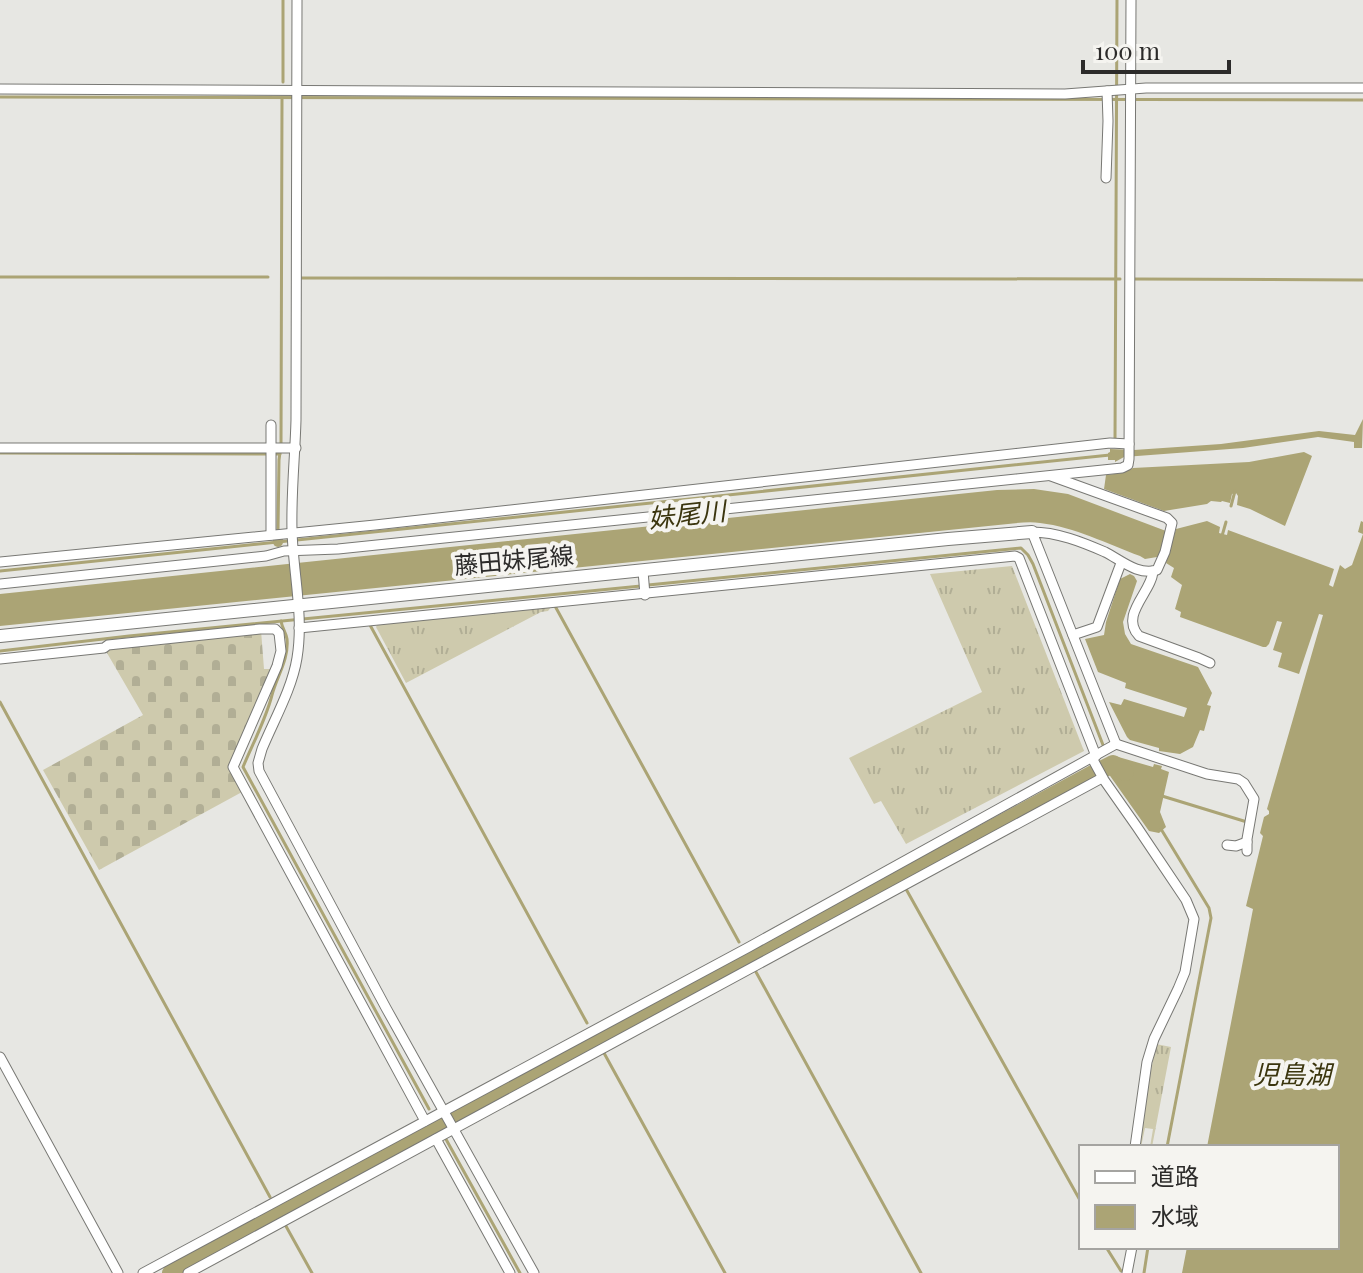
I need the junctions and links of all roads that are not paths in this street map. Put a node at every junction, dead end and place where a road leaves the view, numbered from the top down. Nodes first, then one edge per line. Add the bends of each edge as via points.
1 (297, 0) edge
2 (1131, 0) edge
3 (1363, 88) edge
4 (0, 89) edge
5 (1129, 94) junction
6 (297, 95) junction
7 (1108, 95) junction
8 (1106, 178) dead end
9 (271, 425) dead end
10 (0, 448) edge
11 (1124, 448) junction
12 (279, 450) junction
13 (1051, 476) junction
14 (1032, 532) junction
15 (271, 535) junction
16 (293, 544) junction
17 (0, 562) edge
18 (1121, 563) junction
19 (1153, 571) junction
20 (0, 584) edge
21 (644, 584) junction
22 (298, 615) junction
23 (1073, 635) junction
24 (0, 636) edge
25 (0, 659) edge
26 (1210, 663) dead end
27 (278, 684) junction
28 (1116, 744) junction
29 (1094, 760) junction
30 (1101, 777) junction
31 (1227, 845) dead end
32 (304, 878) junction
33 (750, 949) junction
34 (757, 962) dead end
35 (602, 1038) junction
36 (0, 1057) edge
37 (445, 1113) junction
38 (425, 1121) junction
39 (446, 1133) junction
40 (1135, 1145) edge
41 (287, 1212) junction
42 (1132, 1249) edge
43 (118, 1273) edge
44 (143, 1273) edge
45 (188, 1273) edge
46 (510, 1273) edge
47 (534, 1273) edge
48 (1127, 1273) edge

1 - 6 street
2 - 5 street
3 - 5 street
4 - 6 street
5 - 7 street
5 - 11 street
6 - 7 street
6 - 12 street
7 - 8 street
9 - 12 street
10 - 12 street
11 - 13 street via 1128,465 1122,468
11 - 16 street
12 - 15 street
12 - 16 street via 293,470
13 - 16 street via 352,548
13 - 19 street via 1167,518 1171,534
14 - 18 street via 1058,535
14 - 21 main road, 藤田妹尾線
14 - 23 street
15 - 16 street
15 - 17 street
16 - 20 street via 266,556
16 - 22 street
18 - 19 street
18 - 23 street via 1097,627
19 - 26 street via 1133,619 1135,633
21 - 22 main road, 藤田妹尾線 via 442,590
21 - 22 street via 555,602 369,622
21 - 29 street via 1019,558
22 - 24 main road, 藤田妹尾線
22 - 27 street via 297,662
23 - 28 street
25 - 27 street via 275,629 281,651
27 - 32 street via 259,771
27 - 32 street via 233,767
28 - 29 street
28 - 31 street via 1244,783 1254,799 1247,843
29 - 30 street
29 - 33 street
30 - 35 street
30 - 40 street via 1194,919 1185,972 1147,1062
32 - 37 street
32 - 38 street
33 - 34 street
33 - 35 street
35 - 37 street
35 - 39 street
36 - 43 street
37 - 38 street
37 - 39 street
38 - 41 street
39 - 41 street
39 - 46 street
39 - 47 street
41 - 44 street
41 - 45 street
42 - 48 street

